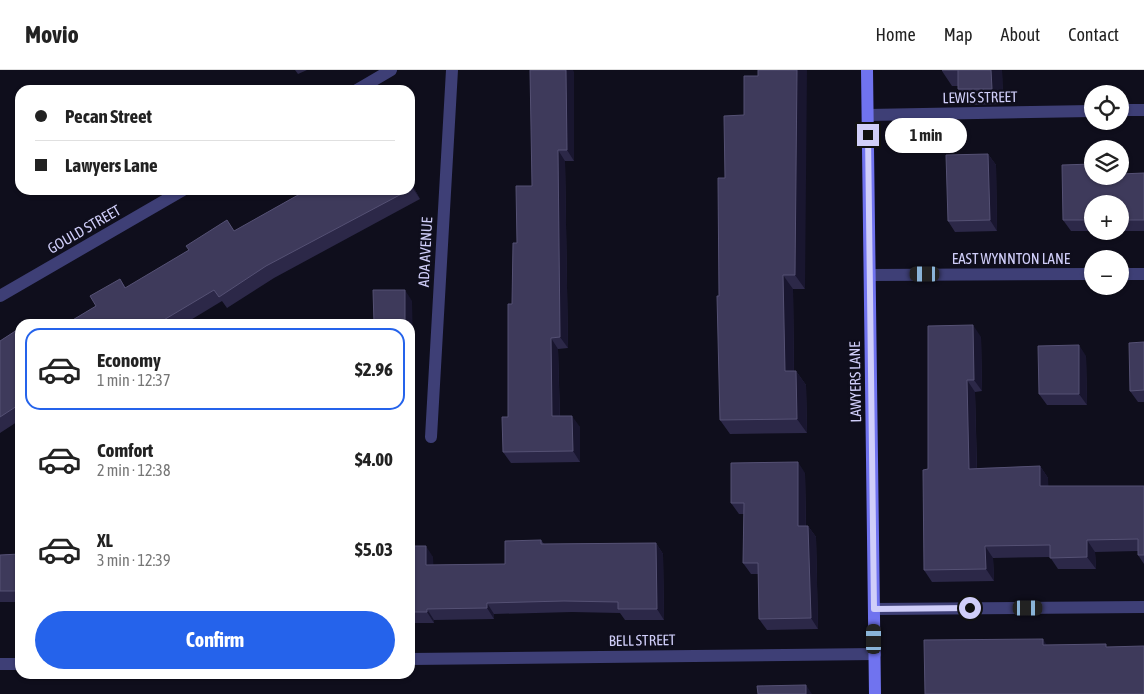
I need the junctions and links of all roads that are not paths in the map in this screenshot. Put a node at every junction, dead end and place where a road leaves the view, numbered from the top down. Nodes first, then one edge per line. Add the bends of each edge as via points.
1 (391, 70) edge
2 (452, 70) edge
3 (867, 70) edge
4 (366, 85) edge
5 (1129, 110) edge
6 (1144, 110) edge
7 (1084, 111) edge
8 (868, 115) junction
9 (175, 195) edge
10 (1084, 274) edge
11 (1129, 274) edge
12 (1144, 274) edge
13 (870, 275) junction
14 (0, 296) edge
15 (431, 437) dead end
16 (1144, 608) edge
17 (874, 609) junction
18 (874, 654) junction
19 (415, 659) edge
20 (0, 664) edge
21 (15, 664) edge
22 (875, 694) edge

1 - 4 street
2 - 15 street, ADA AVENUE
3 - 8 street, LAWYERS LANE
5 - 6 street
7 - 8 street, LEWIS STREET
8 - 13 street, LAWYERS LANE
9 - 14 street, GOULD STREET
10 - 13 street, EAST WYNNTON LANE
11 - 12 street
13 - 17 street, LAWYERS LANE
16 - 17 street
17 - 18 street, LAWYERS LANE
18 - 19 street, BELL STREET
18 - 22 street, LAWYERS LANE
20 - 21 street

